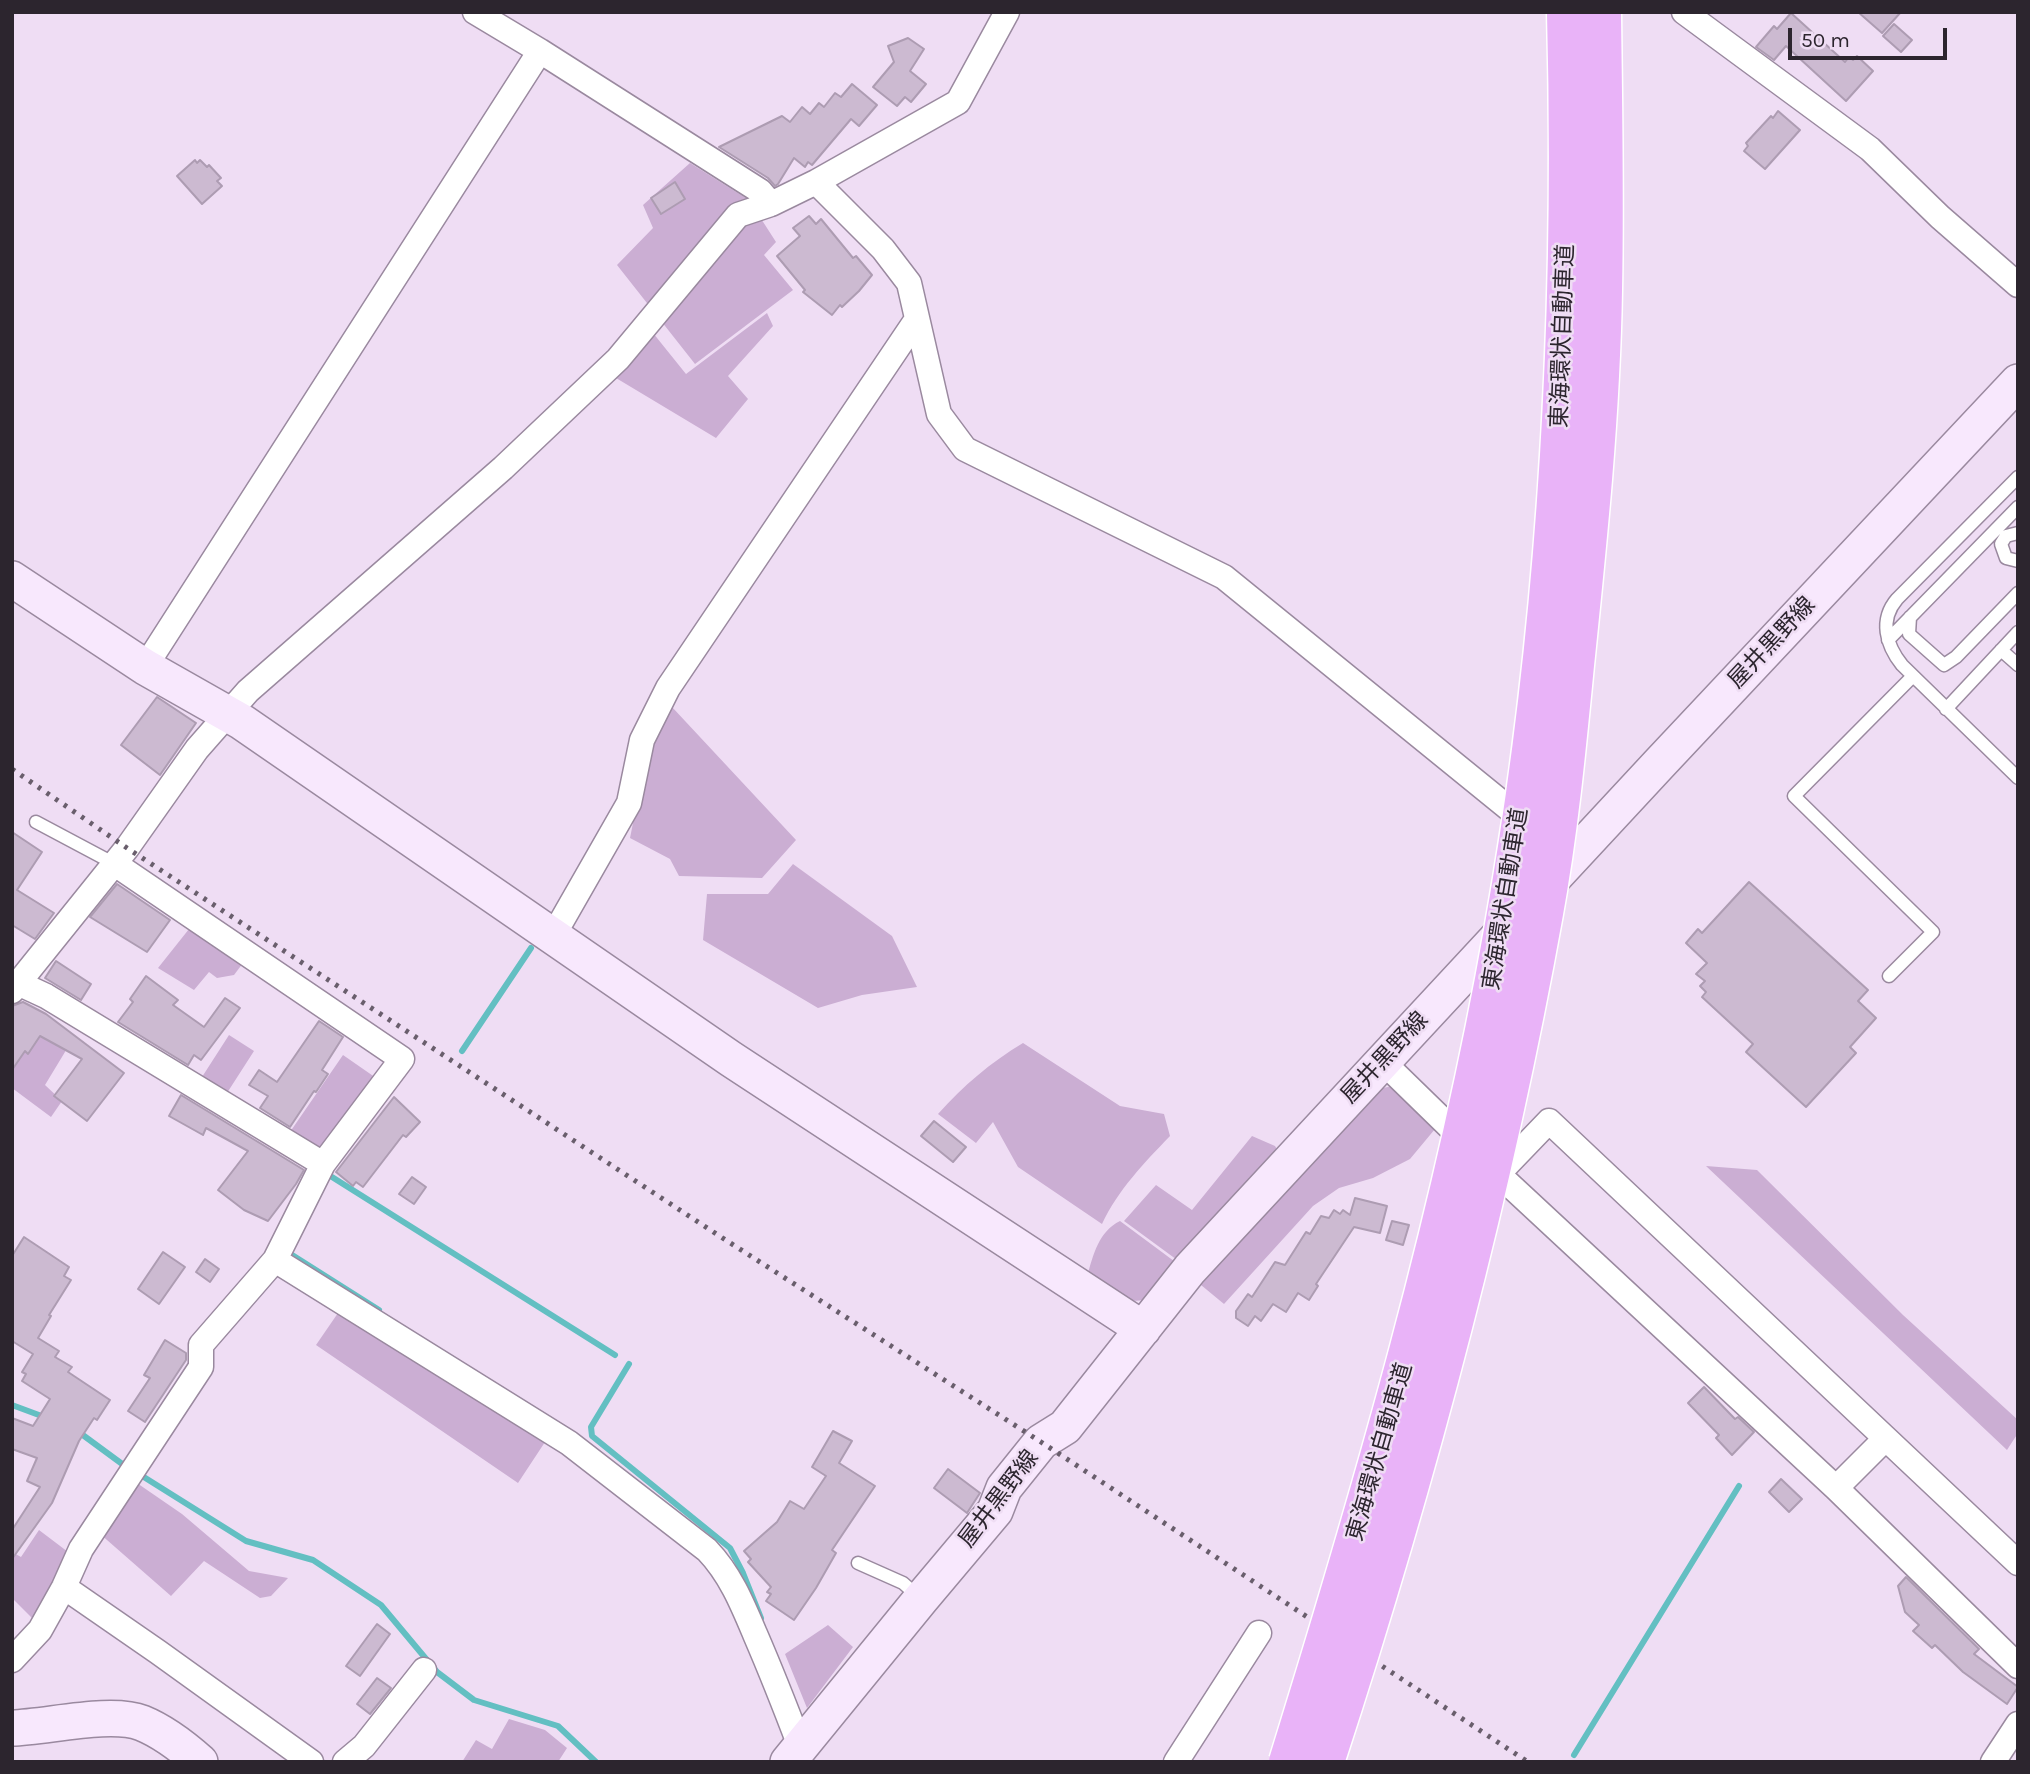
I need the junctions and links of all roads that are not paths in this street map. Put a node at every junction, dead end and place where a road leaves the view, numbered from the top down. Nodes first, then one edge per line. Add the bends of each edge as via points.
1 (475, 12) edge
2 (1007, 12) edge
3 (1566, 12) edge
4 (1602, 12) edge
5 (1684, 12) edge
6 (540, 51) junction
7 (816, 182) junction
8 (771, 204) junction
9 (2018, 285) edge
10 (918, 319) junction
11 (2018, 382) edge
12 (2018, 477) edge
13 (2018, 507) edge
14 (2018, 533) edge
15 (2015, 563) edge
16 (12, 579) edge
17 (2018, 593) edge
18 (1910, 617) junction
19 (2018, 632) edge
20 (1888, 640) junction
21 (2001, 650) junction
22 (2018, 665) edge
23 (145, 667) junction
24 (1913, 676) junction
25 (1946, 709) junction
26 (227, 713) junction
27 (2018, 778) edge
28 (36, 822) dead end
29 (1571, 859) junction
30 (115, 864) junction
31 (553, 936) junction
32 (1889, 976) dead end
33 (15, 987) edge
34 (1382, 1061) junction
35 (323, 1164) junction
36 (1498, 1174) junction
37 (275, 1260) junction
38 (1143, 1329) junction
39 (1885, 1438) junction
40 (1836, 1488) junction
41 (858, 1563) dead end
42 (2018, 1563) edge
43 (64, 1587) junction
44 (921, 1599) junction
45 (1259, 1633) dead end
46 (12, 1660) edge
47 (2018, 1667) edge
48 (424, 1670) dead end
49 (2018, 1724) edge
50 (12, 1728) edge
51 (794, 1754) edge
52 (200, 1762) edge
53 (311, 1762) edge
54 (345, 1762) edge
55 (1176, 1762) edge
56 (1288, 1762) edge
57 (1325, 1762) edge
58 (1993, 1762) edge

1 - 6 street
2 - 7 street via 958,102
3 - 56 highway, 東海環状自動車道, bridge via 1566,317 1553,525 1534,727 1504,929 1468,1113 1424,1297 1373,1484
4 - 57 highway, 東海環状自動車道, bridge via 1603,293 1596,449 1567,750 1544,910 1486,1198 1404,1509
5 - 9 street via 1870,149
6 - 8 street via 760,191
6 - 23 street
7 - 8 street
7 - 10 street via 883,248 909,283
8 - 26 street via 738,215 618,359 503,468
10 - 29 street via 939,414 965,449 1224,577
10 - 31 street via 668,688 642,740 629,803
11 - 29 main road, 屋井黒野線
12 - 20 lane via 1890,607
13 - 18 lane
14 - 15 lane via 2006,536 2001,544 2003,554
16 - 23 main road
17 - 18 lane via 1944,665 1909,634
18 - 20 lane
19 - 21 lane
20 - 24 lane via 1892,653
21 - 22 lane
21 - 25 lane
23 - 26 main road
24 - 25 lane
24 - 32 lane via 1794,796 1933,932
25 - 27 lane
26 - 30 street
26 - 31 main road
28 - 30 lane
29 - 34 main road, 屋井黒野線
30 - 33 street
30 - 35 street via 402,1059
31 - 38 main road via 731,1059
33 - 35 street via 46,996
34 - 36 street
34 - 38 main road, 屋井黒野線 via 1190,1269
35 - 37 street
36 - 39 street via 1549,1121
36 - 40 street
37 - 43 street via 201,1345 201,1367 81,1549
37 - 51 street via 569,1443 707,1550 735,1587 777,1684
38 - 44 main road, 屋井黒野線 via 1066,1426 1041,1442 1003,1488 995,1511 962,1541
39 - 40 street
39 - 42 street
40 - 47 street
41 - 44 lane via 903,1583
43 - 46 street via 40,1630
43 - 53 street
44 - 51 main road, 屋井黒野線
45 - 55 street
48 - 54 street via 364,1746
49 - 58 street
50 - 52 main road via 118,1718 140,1722 177,1741

